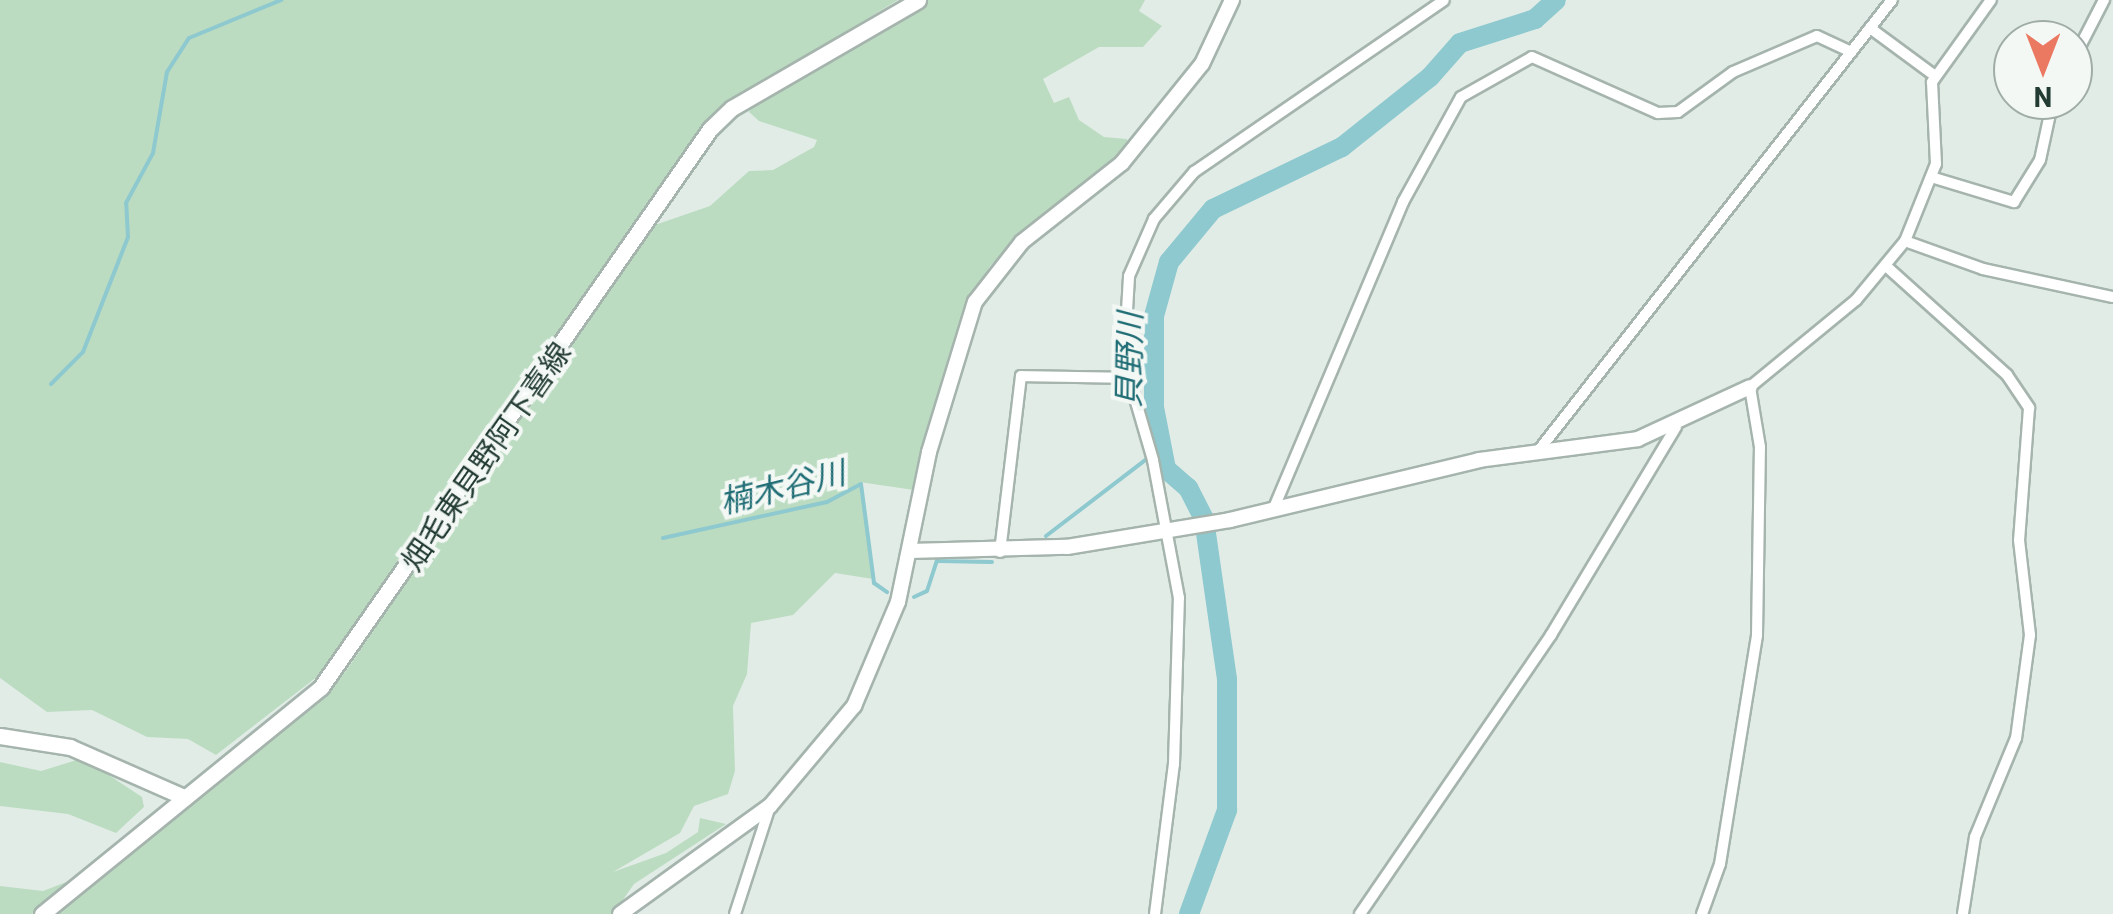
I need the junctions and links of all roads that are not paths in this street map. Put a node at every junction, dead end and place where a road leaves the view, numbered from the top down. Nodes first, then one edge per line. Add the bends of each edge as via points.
1 (918, 0) edge
2 (1232, 0) edge
3 (1444, 0) edge
4 (1892, 0) edge
5 (1990, 0) edge
6 (1870, 28) junction
7 (1852, 52) junction
8 (1935, 76) junction
9 (2049, 120) edge
10 (1931, 177) junction
11 (1905, 240) junction
12 (1886, 266) junction
13 (2113, 297) edge
14 (1130, 378) junction
15 (1750, 387) junction
16 (1676, 427) junction
17 (1539, 450) junction
18 (1273, 510) junction
19 (1168, 531) junction
20 (909, 551) junction
21 (1000, 552) junction
22 (0, 736) edge
23 (184, 797) junction
24 (770, 806) junction
25 (42, 914) edge
26 (620, 914) edge
27 (735, 914) edge
28 (1155, 914) edge
29 (1360, 914) edge
30 (1702, 914) edge
31 (1963, 914) edge

1 - 23 main road, 畑毛東貝野阿下喜線 via 732,108 710,129 355,645 321,687
2 - 20 street via 1202,64 1122,163 1022,242 975,302 929,452
3 - 14 street via 1261,122 1170,196 1129,276 1124,361
4 - 6 street
5 - 8 street
6 - 7 street
6 - 8 street
7 - 17 street
7 - 18 street via 1817,36 1733,72 1678,112 1658,113 1532,57 1460,97 1403,202
8 - 10 street
9 - 10 street via 2040,160 2014,202
10 - 11 street
11 - 12 street
11 - 13 street via 1983,270
12 - 15 street
12 - 31 street via 2007,375 2029,408 2019,504 2025,669 2016,738 1976,837
14 - 19 street
14 - 21 street via 1021,376
15 - 16 street
15 - 30 street via 1760,447 1757,634 1720,864
16 - 17 street
16 - 29 street via 1552,634
17 - 18 street
18 - 19 street
19 - 21 street
19 - 28 street via 1178,621 1172,784
20 - 21 street
20 - 24 street via 887,638 854,706
22 - 23 main road via 70,747
23 - 25 main road, 畑毛東貝野阿下喜線
24 - 26 street
24 - 27 street

